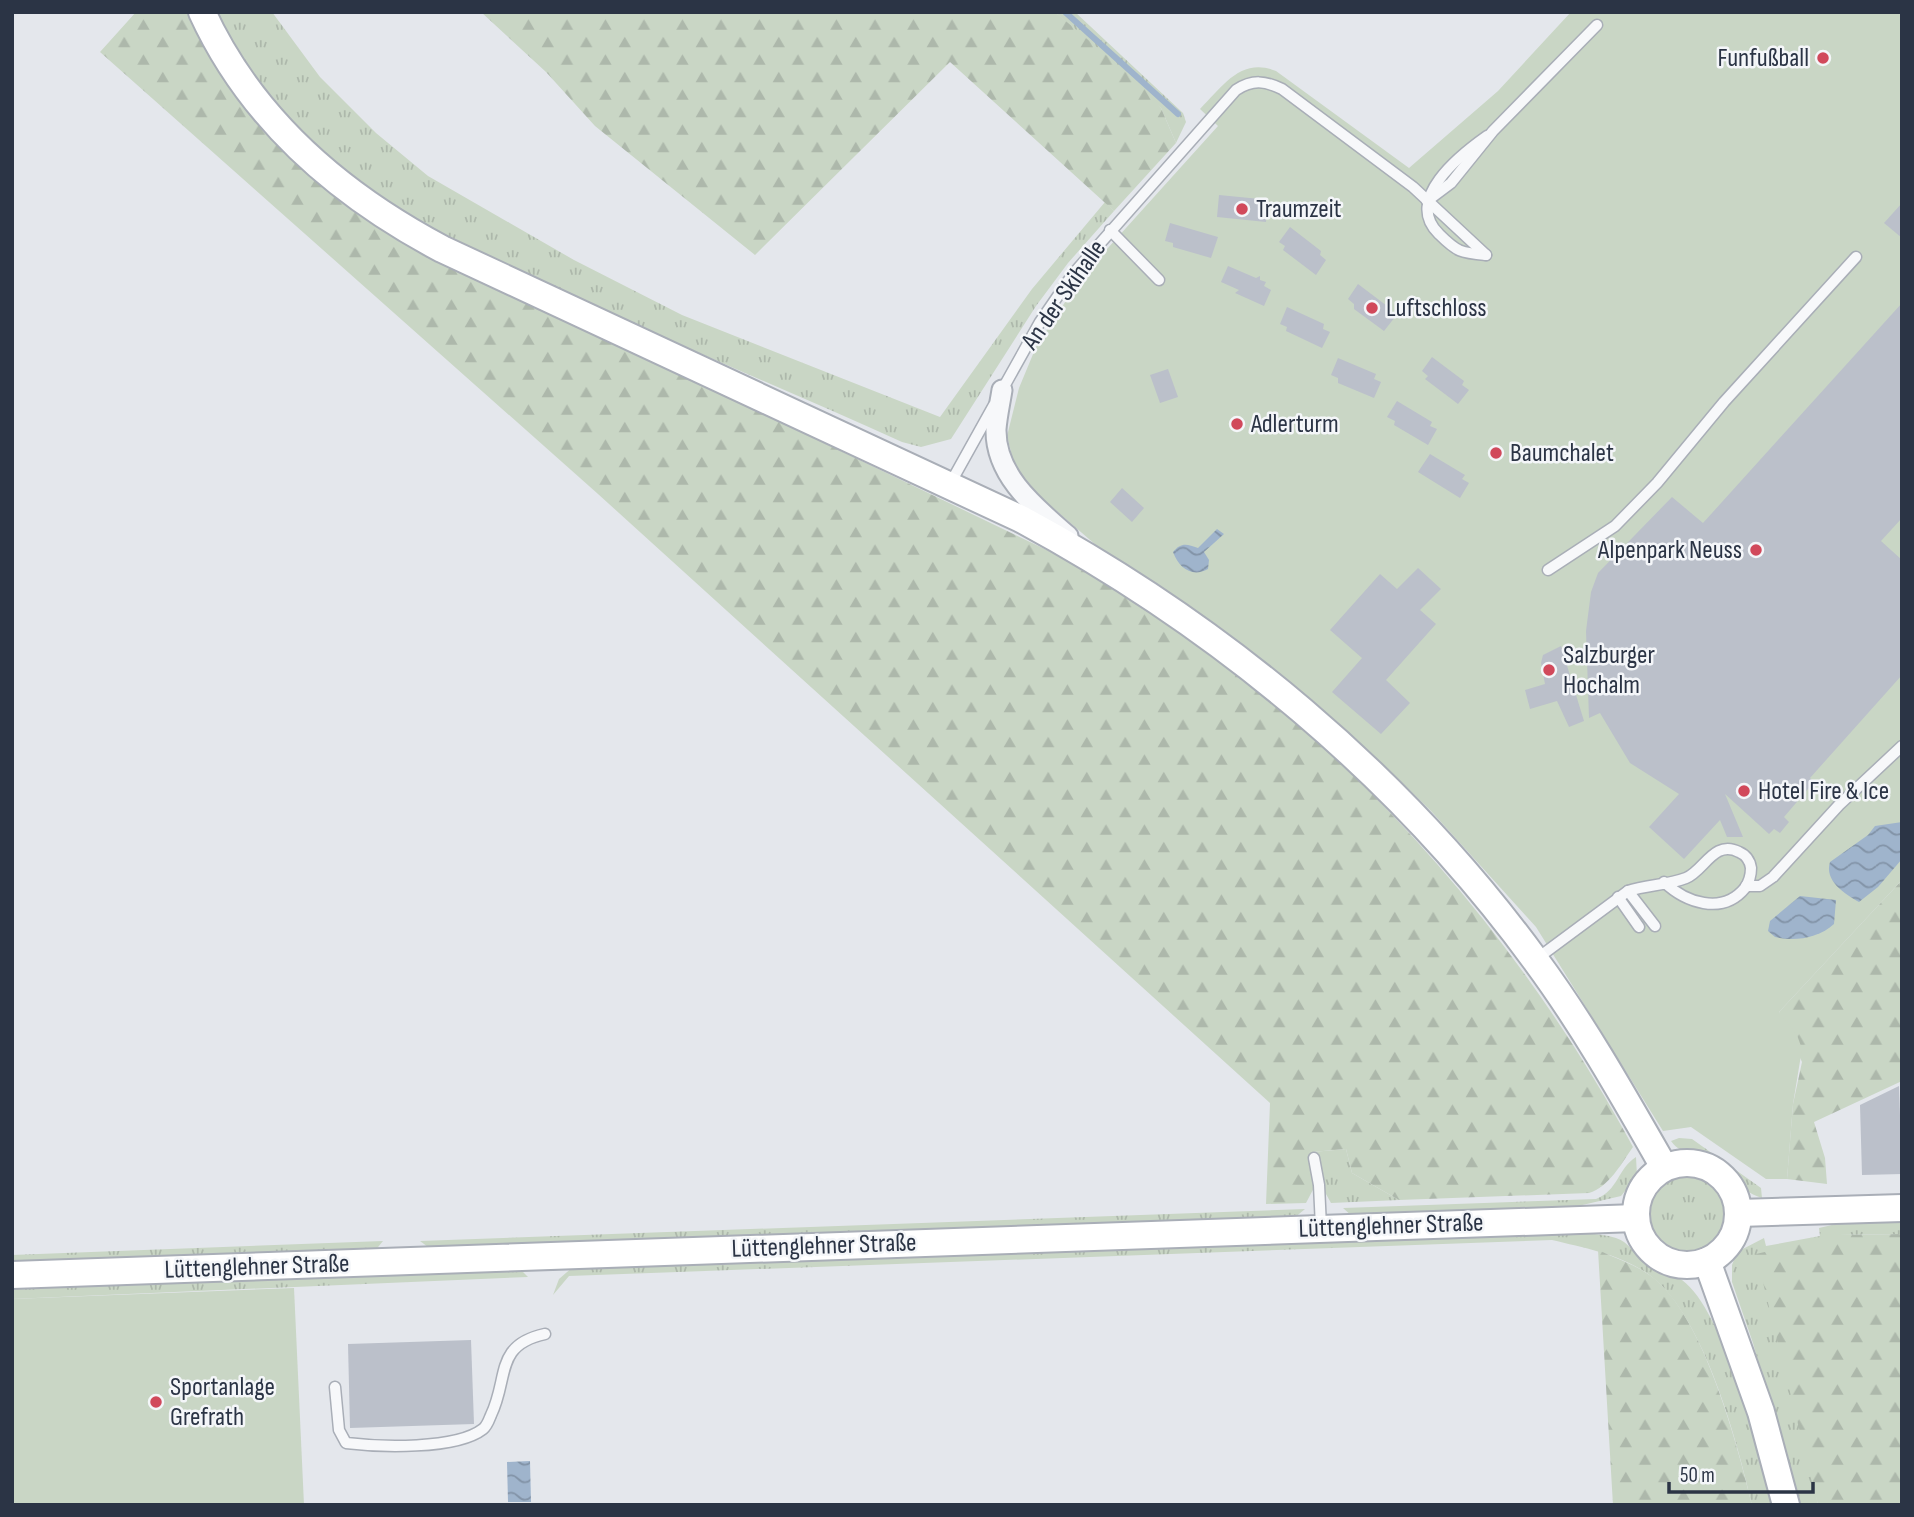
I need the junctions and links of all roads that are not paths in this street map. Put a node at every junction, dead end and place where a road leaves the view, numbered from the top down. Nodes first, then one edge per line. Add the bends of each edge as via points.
1 (202, 12) edge
2 (1597, 25) dead end
3 (1427, 201) junction
4 (1110, 230) junction
5 (1856, 257) dead end
6 (1159, 279) dead end
7 (1002, 390) junction
8 (950, 484) junction
9 (1089, 555) junction
10 (1548, 570) dead end
11 (1900, 751) edge
12 (1664, 882) junction
13 (1746, 886) junction
14 (1628, 891) junction
15 (1618, 897) junction
16 (1655, 926) dead end
17 (1639, 927) dead end
18 (1535, 960) junction
19 (1314, 1158) dead end
20 (1664, 1167) junction
21 (1902, 1208) edge
22 (1739, 1213) junction
23 (1636, 1218) junction
24 (1322, 1228) junction
25 (1707, 1261) junction
26 (12, 1275) edge
27 (545, 1334) dead end
28 (335, 1387) dead end
29 (1786, 1505) edge

1 - 8 main road via 229,63 282,131 330,176 384,216 474,264
2 - 3 lane via 1493,131 1464,152 1442,175
3 - 3 lane, An der Skihalle via 1486,255 1460,253 1444,240 1431,226
3 - 4 lane, An der Skihalle via 1282,89 1256,81 1236,90
4 - 6 lane
4 - 7 lane, An der Skihalle via 1040,322
5 - 10 lane via 1615,526
7 - 8 lane, An der Skihalle
7 - 9 street via 996,429 1006,468 1031,504
8 - 9 main road
9 - 18 main road via 1237,657 1354,757 1456,863
11 - 13 lane via 1839,805 1773,877 1760,886
12 - 13 lane via 1689,901 1705,904 1730,899
12 - 13 lane via 1688,877 1713,854 1735,849 1750,863 1751,878
12 - 14 lane
14 - 15 lane
14 - 16 lane
15 - 17 lane
15 - 18 lane
18 - 20 main road via 1594,1047
19 - 24 lane
20 - 22 main road via 1694,1163 1714,1169 1734,1192
20 - 23 main road via 1643,1187
21 - 22 main road
22 - 25 main road via 1731,1241
23 - 24 main road, Lüttenglehner Straße
23 - 25 main road via 1641,1236 1660,1257 1678,1264
24 - 26 main road, Lüttenglehner Straße
25 - 29 main road via 1761,1412
27 - 28 lane via 526,1338 512,1349 503,1368 498,1402 485,1428 459,1441 346,1443

